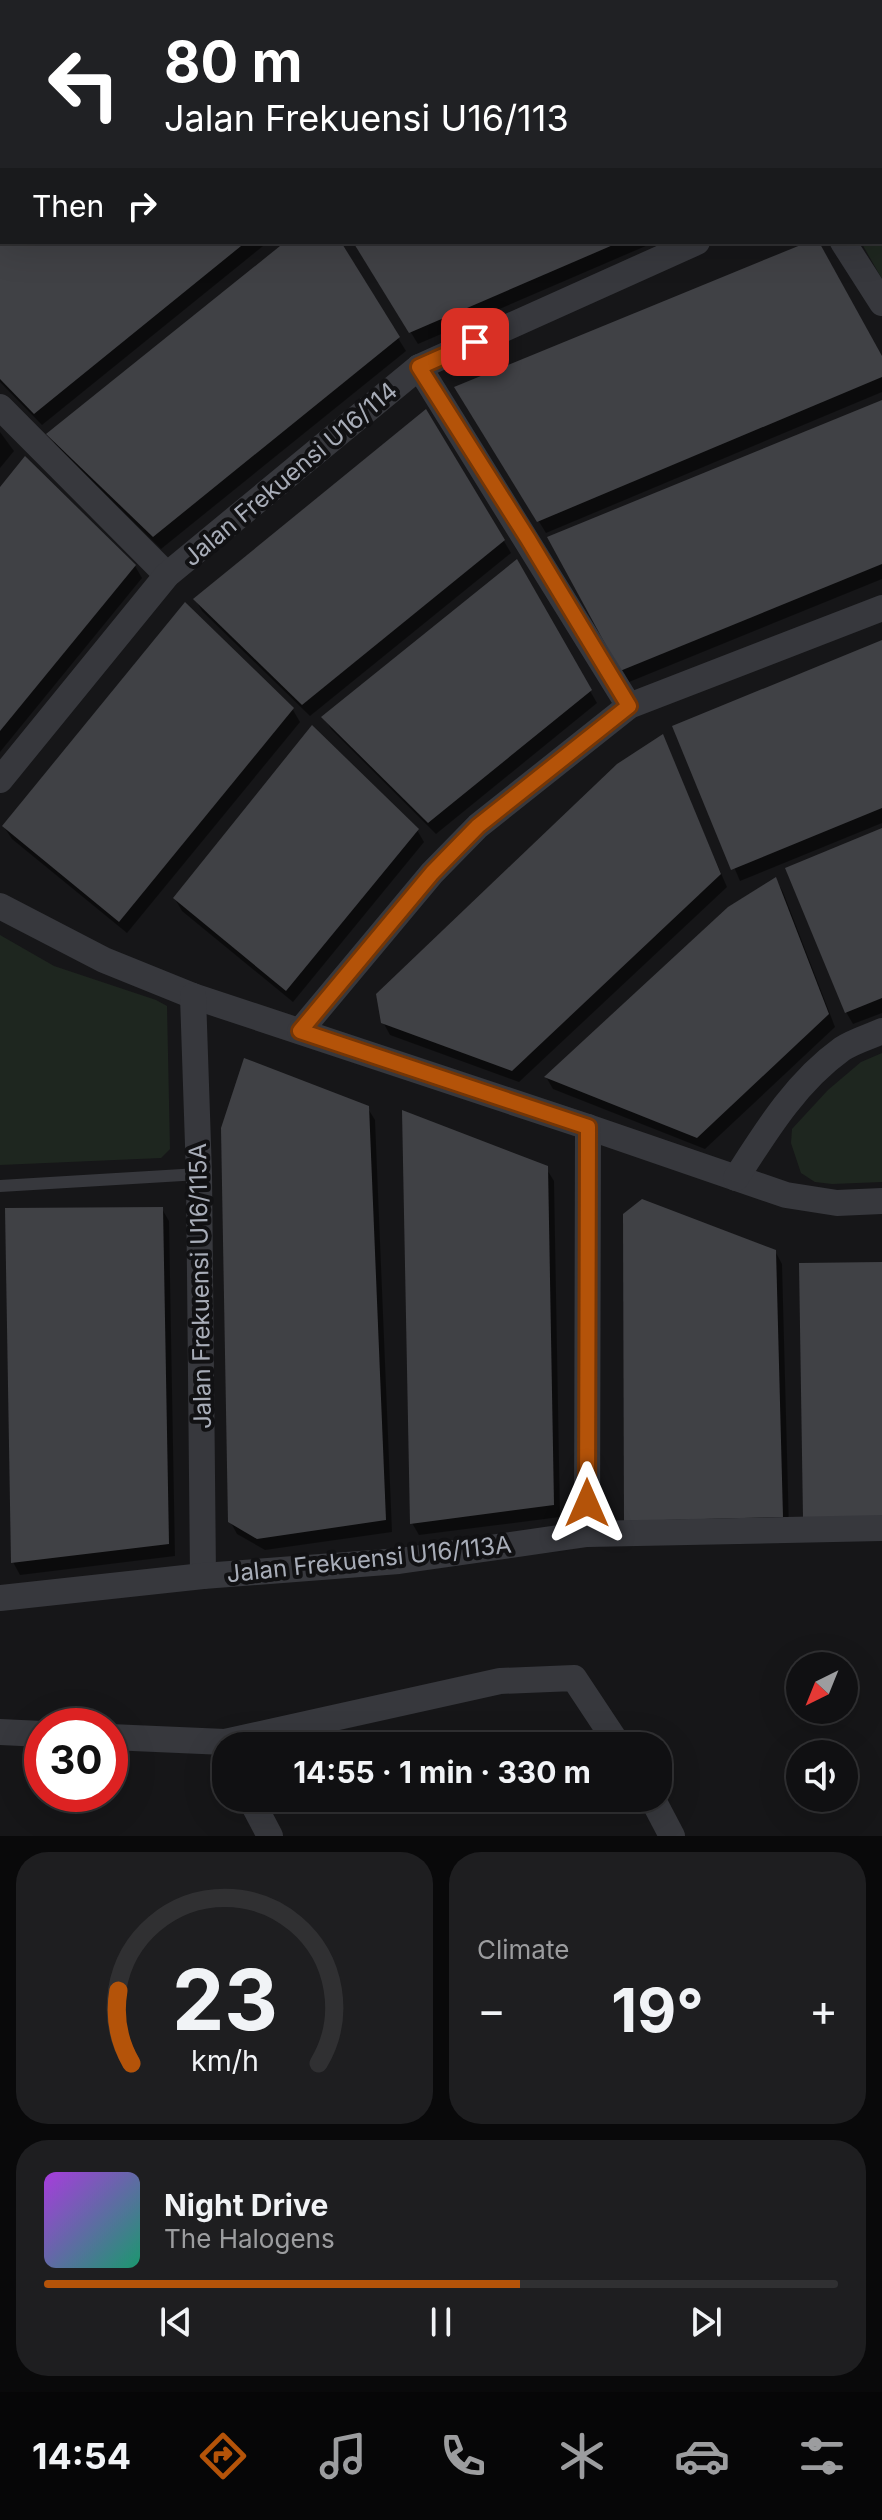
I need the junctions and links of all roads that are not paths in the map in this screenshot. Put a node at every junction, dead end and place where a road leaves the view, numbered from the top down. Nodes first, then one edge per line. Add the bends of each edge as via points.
1 (693, 244) edge
2 (844, 244) edge
3 (882, 303) edge
4 (419, 367) junction
5 (0, 407) edge
6 (167, 575) junction
7 (882, 608) edge
8 (629, 706) junction
9 (0, 780) edge
10 (0, 906) edge
11 (193, 996) junction
12 (300, 1031) junction
13 (882, 1031) edge
14 (588, 1127) junction
15 (199, 1174) junction
16 (736, 1178) junction
17 (0, 1186) edge
18 (882, 1201) edge
19 (882, 1528) edge
20 (587, 1534) junction
21 (203, 1576) junction
22 (0, 1598) edge
23 (0, 1732) edge
24 (278, 1732) edge
25 (610, 1732) edge
26 (24, 1733) edge
27 (128, 1738) edge
28 (212, 1743) edge
29 (257, 1812) edge
30 (659, 1812) edge
31 (270, 1836) edge
32 (672, 1836) edge

1 - 4 street, Jalan Frekuensi U16/114
2 - 3 street
4 - 6 street, Jalan Frekuensi U16/114
4 - 8 street
5 - 6 street
6 - 9 street, Jalan Frekuensi U16/114
7 - 8 street
8 - 12 street via 478,826
10 - 11 street via 104,960
11 - 12 street
11 - 15 street, Jalan Frekuensi U16/115A
12 - 14 street
13 - 16 street via 845,1047 806,1079
14 - 16 street
14 - 20 street
15 - 17 lane
15 - 21 street, Jalan Frekuensi U16/115A
16 - 18 street via 786,1195 837,1203
19 - 20 street, Jalan Frekuensi U16/113A
20 - 21 street, Jalan Frekuensi U16/113A via 399,1561
21 - 22 street, Jalan Frekuensi U16/113A
23 - 26 street
24 - 25 street via 500,1681 574,1678
27 - 28 street
29 - 31 street
30 - 32 street

